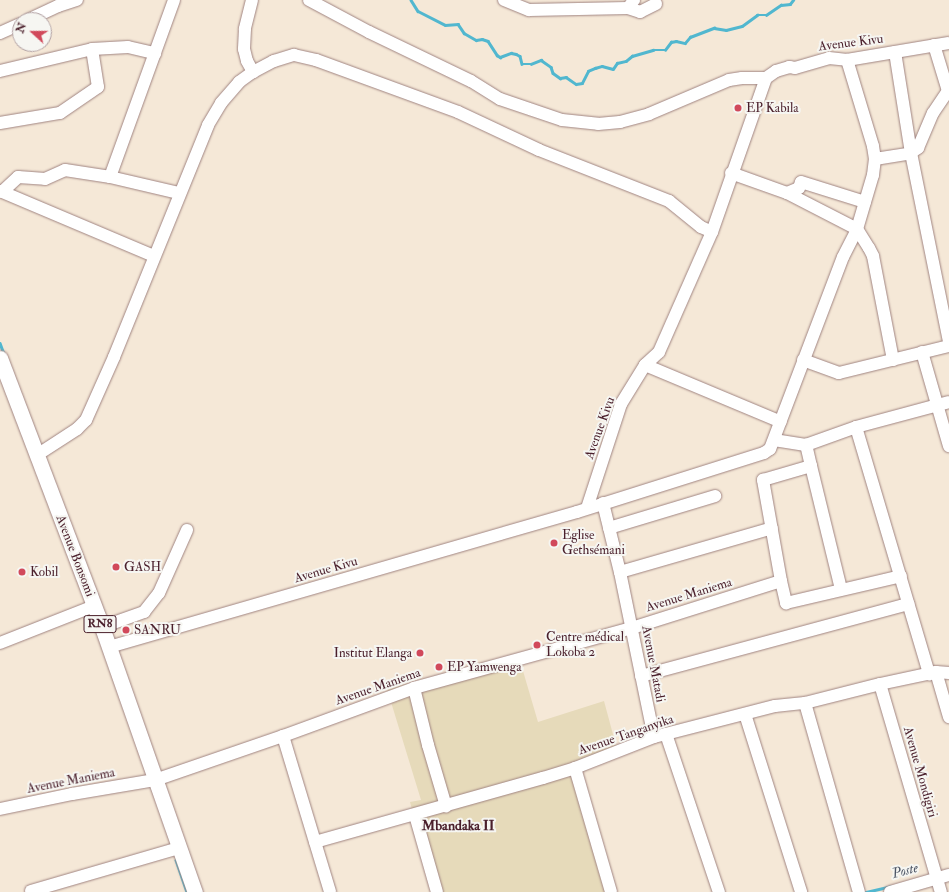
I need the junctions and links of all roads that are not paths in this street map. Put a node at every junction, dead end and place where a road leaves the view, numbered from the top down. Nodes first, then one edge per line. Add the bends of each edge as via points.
1 (77, 0) edge
2 (174, 0) edge
3 (252, 0) edge
4 (309, 0) edge
5 (504, 0) edge
6 (631, 4) edge
7 (656, 4) dead end
8 (45, 12) edge
9 (12, 28) edge
10 (0, 33) edge
11 (949, 43) edge
12 (934, 45) junction
13 (92, 49) junction
14 (895, 52) junction
15 (155, 53) junction
16 (847, 60) junction
17 (0, 71) edge
18 (253, 72) junction
19 (766, 78) junction
20 (948, 93) edge
21 (0, 123) edge
22 (911, 153) junction
23 (875, 159) junction
24 (731, 173) junction
25 (110, 177) junction
26 (1, 192) edge
27 (179, 193) junction
28 (787, 193) junction
29 (865, 202) junction
30 (857, 229) junction
31 (712, 232) junction
32 (154, 256) junction
33 (949, 342) edge
34 (949, 346) edge
35 (922, 352) junction
36 (0, 358) edge
37 (803, 360) junction
38 (893, 360) junction
39 (645, 366) junction
40 (949, 402) edge
41 (937, 405) junction
42 (781, 422) junction
43 (856, 428) junction
44 (774, 440) junction
45 (806, 444) junction
46 (949, 446) edge
47 (37, 455) junction
48 (811, 466) junction
49 (715, 496) dead end
50 (603, 503) junction
51 (587, 508) junction
52 (609, 528) junction
53 (772, 528) junction
54 (187, 530) dead end
55 (620, 572) junction
56 (901, 576) junction
57 (781, 581) junction
58 (841, 589) junction
59 (908, 604) junction
60 (94, 606) junction
61 (102, 627) junction
62 (632, 628) junction
63 (0, 642) edge
64 (109, 647) junction
65 (949, 672) edge
66 (932, 673) junction
67 (641, 676) junction
68 (880, 684) junction
69 (414, 688) junction
70 (805, 704) junction
71 (745, 714) junction
72 (949, 717) edge
73 (283, 736) junction
74 (660, 736) junction
75 (575, 768) junction
76 (155, 780) junction
77 (446, 806) junction
78 (0, 809) edge
79 (415, 815) junction
80 (315, 842) junction
81 (179, 848) junction
82 (949, 875) edge
83 (937, 878) junction
84 (64, 887) edge
85 (31, 891) dead end
86 (195, 892) edge
87 (330, 892) edge
88 (437, 892) edge
89 (611, 892) edge
90 (720, 892) edge
91 (801, 892) edge
92 (859, 892) edge
93 (890, 892) edge
94 (940, 892) edge

1 - 8 street
2 - 15 street
3 - 18 street via 245,29 244,49
4 - 19 street via 500,99 562,120 598,124 620,122 649,114 729,80
5 - 6 street via 529,10
6 - 7 street via 640,12
9 - 10 street
11 - 12 street, Avenue Kivu
12 - 14 street, Avenue Kivu
12 - 20 street
13 - 15 street via 128,47
13 - 17 street
13 - 21 street via 98,87 60,113
14 - 16 street, Avenue Kivu
14 - 22 street
15 - 25 street
16 - 19 street, Avenue Kivu via 829,58 776,71
16 - 23 street via 869,127
18 - 27 street via 239,82 221,103 208,125
18 - 31 street via 274,61 294,55 316,60 458,112 539,150 669,201 701,227
19 - 24 street, Avenue Kivu
20 - 22 street via 933,113 918,148
22 - 23 street
22 - 33 street
23 - 29 street
24 - 28 street
24 - 31 street, Avenue Kivu
25 - 26 street via 65,170 45,179 18,177
25 - 27 street
26 - 32 street
27 - 32 street
28 - 29 street via 799,188 801,182
28 - 30 street
29 - 30 street
30 - 37 street via 843,257
30 - 38 street via 873,256
31 - 39 street, Avenue Kivu via 660,352
32 - 47 street via 86,420 77,430
34 - 35 street
35 - 38 street
35 - 41 street
36 - 47 main road, Avenue Bonsomi / RN8
37 - 38 street via 839,373
37 - 42 street
39 - 42 street
39 - 51 street, Avenue Kivu via 621,404
40 - 41 street
41 - 43 street
41 - 46 street
42 - 44 street
43 - 45 street
43 - 56 street
44 - 45 street
44 - 50 street via 770,449 764,453
45 - 48 street
47 - 60 main road, Avenue Bonsomi / RN8
48 - 53 street via 763,480
48 - 58 street
49 - 52 street
50 - 51 street
50 - 52 street, Avenue Matadi
51 - 64 street, Avenue Kivu
52 - 55 street, Avenue Matadi
53 - 55 street
53 - 57 street
54 - 61 street via 159,593 144,612
55 - 62 street, Avenue Matadi
56 - 58 street
56 - 59 street
57 - 58 street via 786,603
57 - 62 street, Avenue Maniema
59 - 66 street
59 - 67 street
60 - 61 main road, Avenue Bonsomi / RN8
60 - 63 street
61 - 64 main road, Avenue Bonsomi / RN8
62 - 67 street, Avenue Matadi
62 - 69 street, Avenue Maniema
64 - 76 main road, Avenue Bonsomi / RN8
65 - 66 street, Avenue Tanganyika
66 - 68 street, Avenue Tanganyika
66 - 72 street
67 - 74 street, Avenue Matadi
68 - 70 street, Avenue Tanganyika
68 - 83 street, Avenue Mondigiri
69 - 73 street, Avenue Maniema
69 - 77 street
70 - 71 street, Avenue Tanganyika via 775,706
70 - 92 street
71 - 74 street, Avenue Tanganyika
71 - 91 street
73 - 76 street, Avenue Maniema
73 - 80 street
74 - 75 street, Avenue Tanganyika
74 - 90 street, Avenue Matadi
75 - 77 street, Avenue Tanganyika
75 - 89 street
76 - 78 street, Avenue Maniema
76 - 81 main road, Avenue Bonsomi / RN8
77 - 79 street, Avenue Tanganyika
79 - 80 street, Avenue Tanganyika
79 - 88 street
80 - 87 street
81 - 84 street
81 - 86 main road, Avenue Bonsomi / RN8
82 - 83 street
83 - 93 street
83 - 94 street, Avenue Mondigiri
84 - 85 street

